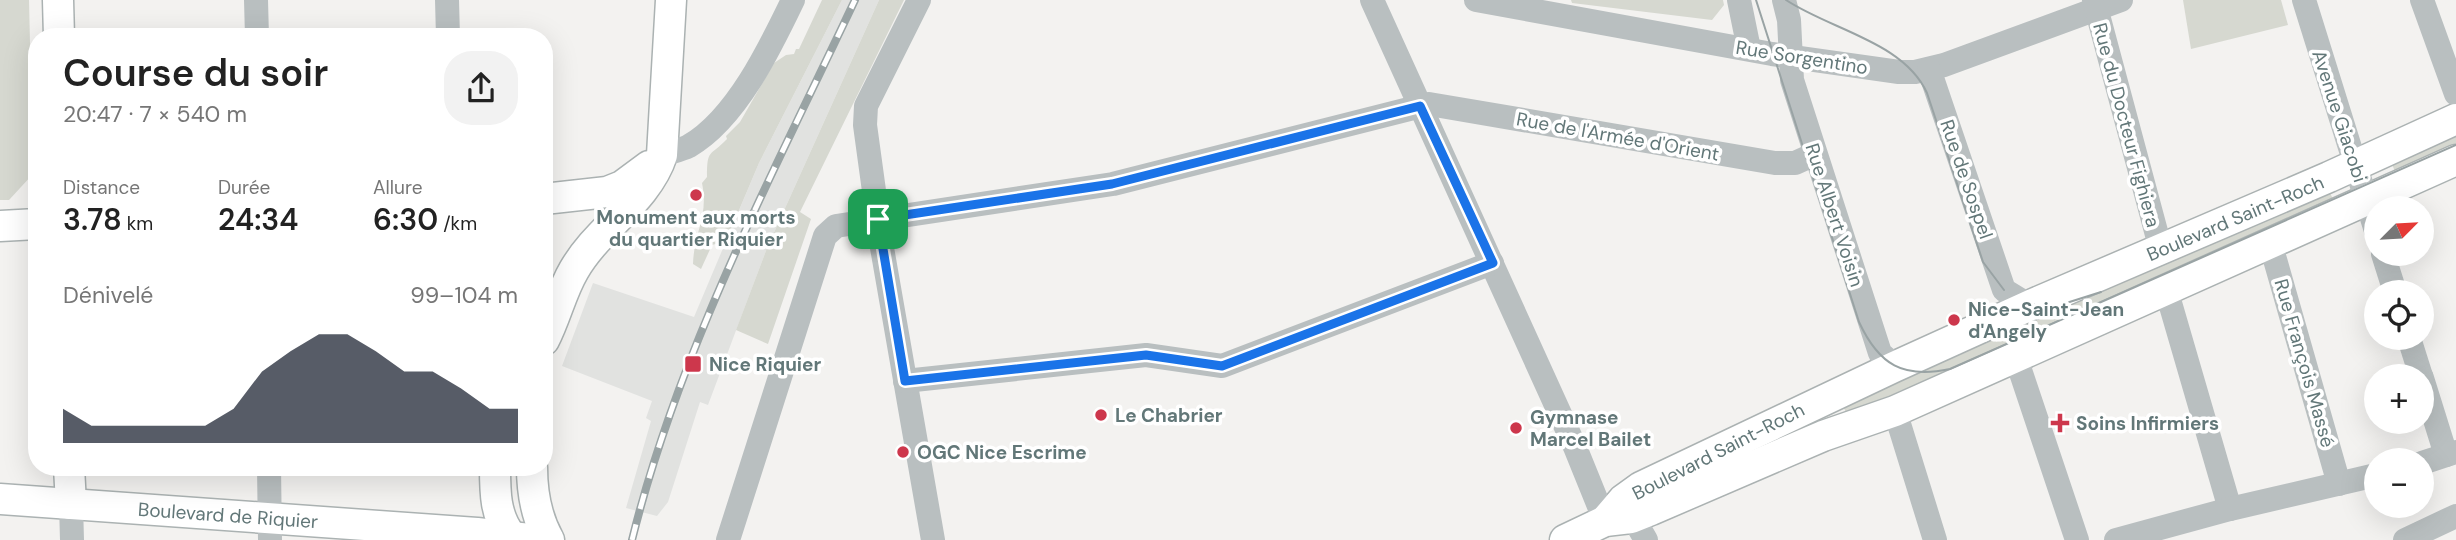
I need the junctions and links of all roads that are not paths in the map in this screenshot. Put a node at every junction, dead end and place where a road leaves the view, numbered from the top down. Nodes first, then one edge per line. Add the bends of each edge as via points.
1 (58, 0) edge
2 (256, 0) edge
3 (447, 0) edge
4 (671, 0) edge
5 (793, 0) edge
6 (919, 0) edge
7 (1372, 0) edge
8 (1476, 0) edge
9 (1739, 0) edge
10 (1784, 0) edge
11 (2121, 0) edge
12 (2304, 0) edge
13 (2422, 0) edge
14 (2095, 4) edge
15 (1566, 8) edge
16 (59, 28) edge
17 (257, 28) edge
18 (448, 28) edge
19 (1749, 49) junction
20 (1791, 57) junction
21 (1929, 69) junction
22 (2456, 94) edge
23 (1420, 106) junction
24 (2456, 119) edge
25 (1815, 154) junction
26 (663, 155) junction
27 (2456, 160) edge
28 (2356, 165) junction
29 (2366, 196) edge
30 (2376, 196) edge
31 (553, 198) edge
32 (2364, 201) edge
33 (878, 219) junction
34 (28, 224) edge
35 (0, 226) edge
36 (2270, 242) junction
37 (2161, 250) junction
38 (1493, 263) junction
39 (2166, 289) junction
40 (2033, 304) junction
41 (553, 324) edge
42 (2015, 355) junction
43 (1895, 366) junction
44 (905, 381) junction
45 (2434, 408) edge
46 (1895, 411) junction
47 (2451, 453) edge
48 (2434, 459) edge
49 (69, 476) edge
50 (269, 476) edge
51 (496, 476) edge
52 (532, 476) edge
53 (2364, 478) edge
54 (2339, 484) junction
55 (0, 499) edge
56 (71, 504) junction
57 (2230, 509) junction
58 (2456, 516) edge
59 (1623, 524) edge
60 (270, 529) edge
61 (525, 538) edge
62 (72, 540) edge
63 (549, 540) edge
64 (728, 540) edge
65 (933, 540) edge
66 (1565, 540) edge
67 (1935, 540) edge
68 (2077, 540) edge
69 (2116, 540) edge
70 (2405, 540) edge

1 - 16 main road
2 - 17 street
3 - 18 street
4 - 26 main road
5 - 26 street via 733,104 687,147
6 - 33 street via 866,106
7 - 23 street
8 - 15 street, Rue Sorgentino
9 - 19 street
10 - 20 street, Rue Albert Voisin
11 - 14 street, Rue Sorgentino
12 - 28 street, Avenue Giacobi
13 - 22 street
14 - 21 street, Rue Sorgentino
14 - 37 street, Rue du Docteur Fighiera
15 - 19 street, Rue Sorgentino
19 - 20 street, Rue Sorgentino
20 - 21 street, Rue Sorgentino via 1899,72
20 - 25 street, Rue Albert Voisin via 1792,80
21 - 40 street, Rue de Sospel via 2004,290
23 - 25 street, Rue de l'Armée d'Orient via 1442,105 1775,163 1796,163
23 - 33 street, Rue de l'Armée d'Orient via 1112,184
23 - 38 street
24 - 28 main road, Boulevard Saint-Roch
25 - 43 street, Rue Albert Voisin via 1880,353
26 - 31 main road via 607,192
26 - 41 main road via 650,181 573,271
27 - 30 main road, Boulevard Saint-Roch
28 - 29 street, Avenue Giacobi
28 - 37 main road, Boulevard Saint-Roch
32 - 36 main road, Boulevard Saint-Roch
33 - 44 street
33 - 64 street, Rue de l'Armée d'Orient via 836,226 825,236
34 - 35 main road
36 - 39 main road, Boulevard Saint-Roch
36 - 54 street, Rue François Massé
37 - 40 main road, Boulevard Saint-Roch
38 - 44 street via 1222,366 1146,355
38 - 59 street via 1591,481
39 - 42 main road, Boulevard Saint-Roch
39 - 57 street
40 - 43 main road, Boulevard Saint-Roch
42 - 46 main road, Boulevard Saint-Roch
42 - 68 street
43 - 59 main road, Boulevard Saint-Roch via 1633,491
44 - 65 street
45 - 47 street
46 - 59 main road, Boulevard Saint-Roch via 1823,436
46 - 67 street
47 - 48 street
49 - 56 main road
50 - 60 street
51 - 61 main road via 503,526
52 - 63 main road via 537,514
53 - 54 street
54 - 57 street
55 - 56 main road, Boulevard de Riquier
56 - 60 main road, Boulevard de Riquier
56 - 62 street
57 - 69 street
58 - 70 street
59 - 66 main road
60 - 61 main road, Boulevard de Riquier

